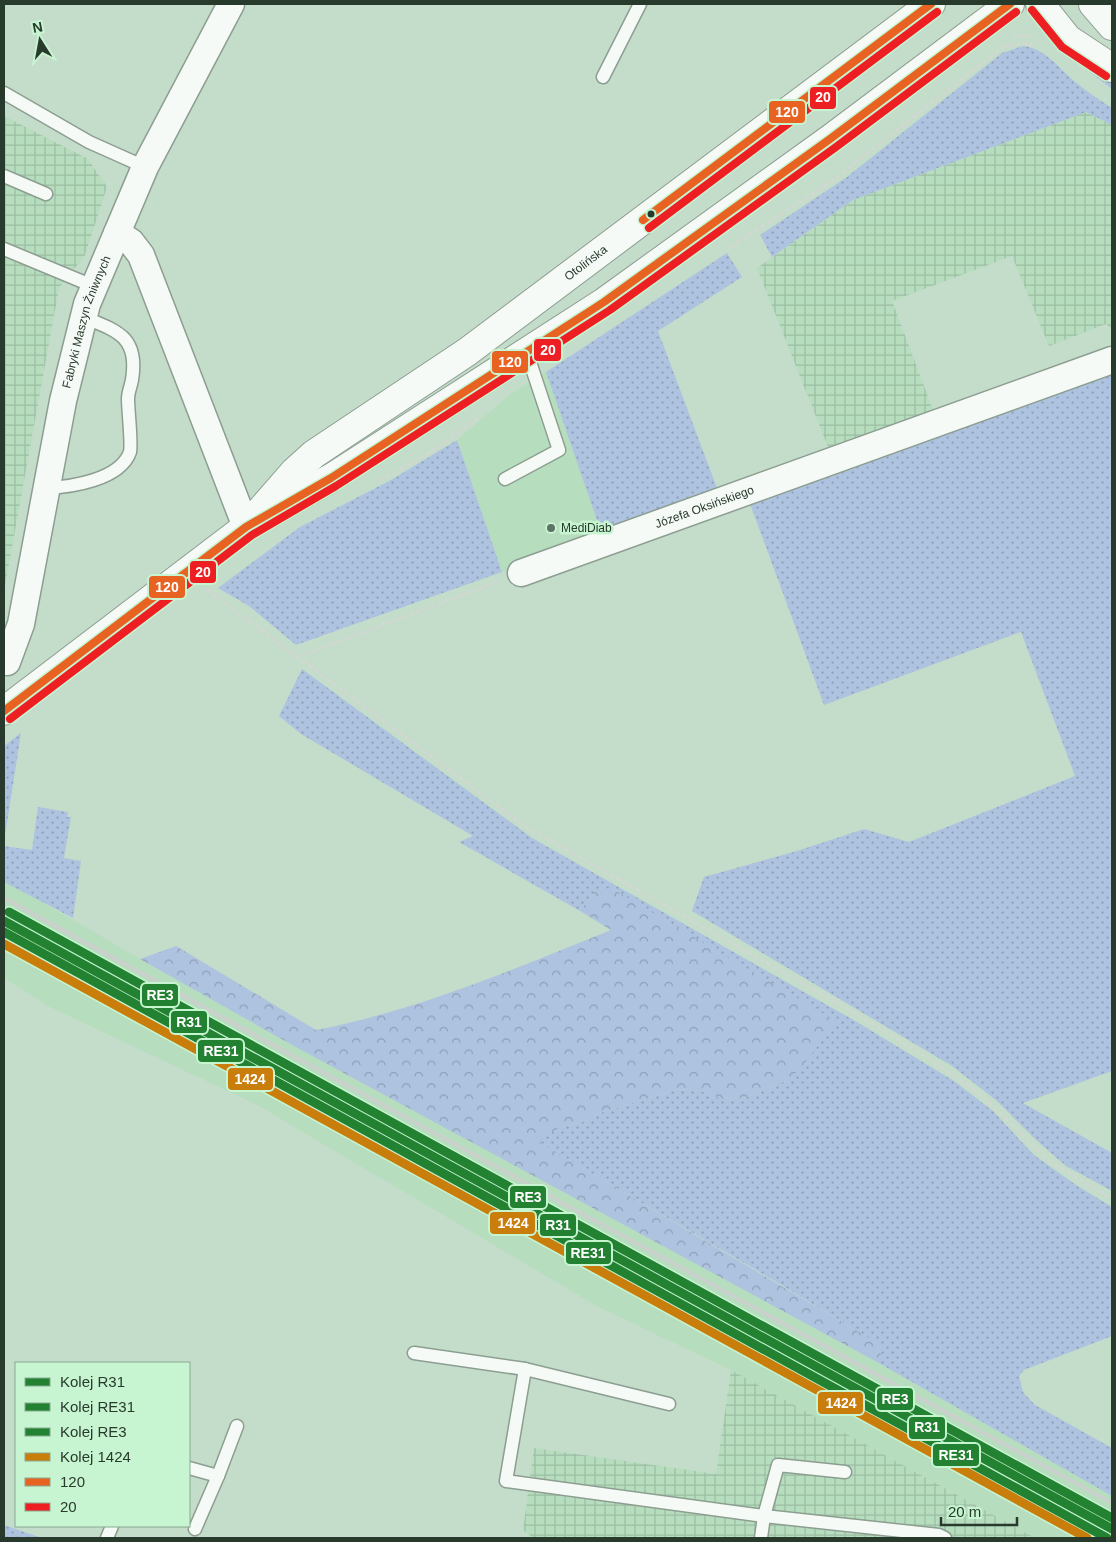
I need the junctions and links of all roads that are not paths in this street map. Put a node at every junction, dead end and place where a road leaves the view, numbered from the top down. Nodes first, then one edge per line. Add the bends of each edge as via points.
1 (231, 4) edge
2 (640, 4) edge
3 (931, 4) edge
4 (1010, 4) edge
5 (1040, 4) edge
6 (1093, 4) edge
7 (1112, 26) edge
8 (1112, 68) edge
9 (602, 77) dead end
10 (4, 93) edge
11 (145, 167) junction
12 (4, 176) edge
13 (46, 194) dead end
14 (117, 234) junction
15 (4, 249) edge
16 (93, 286) junction
17 (83, 318) junction
18 (527, 353) junction
19 (1112, 360) edge
20 (505, 479) dead end
21 (46, 488) junction
22 (246, 527) junction
23 (521, 573) road end
24 (5, 661) edge
25 (32, 690) junction
26 (4, 712) edge
27 (414, 1353) dead end
28 (525, 1369) junction
29 (669, 1404) dead end
30 (237, 1426) dead end
31 (190, 1468) edge
32 (845, 1472) dead end
33 (218, 1476) junction
34 (764, 1516) junction
35 (195, 1529) dead end
36 (761, 1538) edge
37 (946, 1538) edge

1 - 11 street, Fabryki Maszyn Żniwnych
2 - 9 lane
3 - 22 main road, Otolińska via 467,352 314,454
4 - 18 main road, Otolińska via 830,139 604,302
5 - 8 main road via 1068,39
6 - 7 main road
10 - 11 lane via 89,142
11 - 14 street, Fabryki Maszyn Żniwnych
12 - 13 lane
14 - 16 street, Fabryki Maszyn Żniwnych
14 - 22 street via 131,242 141,255
15 - 16 lane
16 - 17 street, Fabryki Maszyn Żniwnych
17 - 21 street, Fabryki Maszyn Żniwnych
17 - 21 lane via 116,330 129,342 134,357 128,394 130,452 120,465 102,477 68,487
18 - 20 lane via 559,450
18 - 22 main road, Otolińska via 331,478
19 - 23 street, Józefa Oksińskiego
21 - 24 street, Fabryki Maszyn Żniwnych via 21,624
22 - 25 main road, Otolińska
24 - 25 street
25 - 26 main road, Otolińska
27 - 28 lane
28 - 29 lane
28 - 34 lane via 506,1481
30 - 33 lane
31 - 33 lane
32 - 34 lane via 778,1465
33 - 35 lane
34 - 36 lane
34 - 37 lane

